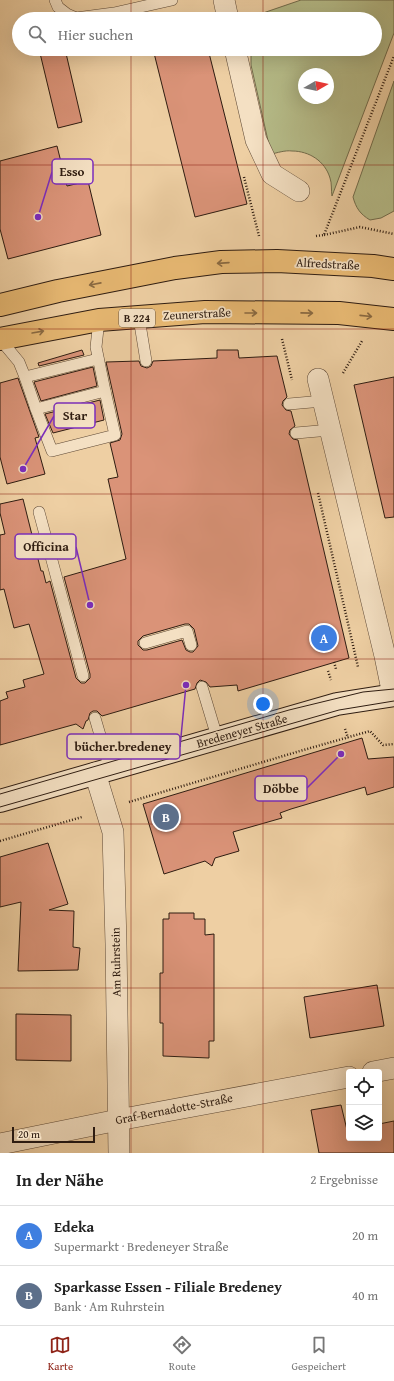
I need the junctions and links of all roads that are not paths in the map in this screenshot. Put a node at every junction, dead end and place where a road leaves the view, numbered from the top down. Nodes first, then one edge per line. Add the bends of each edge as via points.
1 (55, 0) edge
2 (172, 0) edge
3 (224, 0) edge
4 (64, 12) edge
5 (118, 12) edge
6 (227, 12) edge
7 (237, 56) edge
8 (299, 191) dead end
9 (394, 260) edge
10 (384, 268) edge
11 (0, 305) edge
12 (139, 318) junction
13 (394, 319) edge
14 (99, 320) junction
15 (0, 339) edge
16 (98, 359) junction
17 (146, 361) dead end
18 (26, 377) junction
19 (318, 379) dead end
20 (105, 391) junction
21 (323, 401) junction
22 (289, 404) dead end
23 (36, 409) junction
24 (330, 430) junction
25 (296, 433) dead end
26 (39, 512) dead end
27 (145, 643) dead end
28 (191, 645) dead end
29 (83, 676) dead end
30 (202, 687) dead end
31 (393, 695) edge
32 (95, 718) dead end
33 (217, 737) junction
34 (103, 771) junction
35 (0, 801) edge
36 (394, 1068) edge
37 (382, 1070) edge
38 (346, 1078) edge
39 (118, 1120) junction
40 (0, 1144) edge
41 (119, 1153) edge

1 - 4 lane
2 - 5 lane
3 - 6 street
7 - 8 street via 256,140 272,174
9 - 10 main road, Alfredstraße
10 -> 11 main road, Alfredstraße via 277,261 221,262 175,268
12 -> 13 main road, Zeunerstraße / B 224 via 205,312 339,313
12 - 14 main road, Zeunerstraße / B 224
12 - 17 lane
15 -> 14 main road, Zeunerstraße / B 224
14 - 16 lane via 96,347
15 - 18 lane via 19,362
16 - 18 lane
16 - 20 lane
18 - 23 lane
19 - 21 street, Bredeneyer Straße
20 - 23 lane
20 - 23 lane via 115,435 52,451
21 - 22 lane
21 - 24 street, Bredeneyer Straße
24 - 25 lane
24 - 31 street, Bredeneyer Straße
26 - 29 lane
27 - 28 lane via 187,631
30 - 33 lane
31 - 33 street, Bredeneyer Straße via 337,704
32 - 34 lane
33 - 34 street, Bredeneyer Straße
34 - 35 street, Bredeneyer Straße
34 - 39 street, Am Ruhrstein via 105,808 112,832
36 - 37 street
38 - 39 street, Graf-Bernadotte-Straße
39 - 40 street, Graf-Bernadotte-Straße
39 - 41 street, Am Ruhrstein

